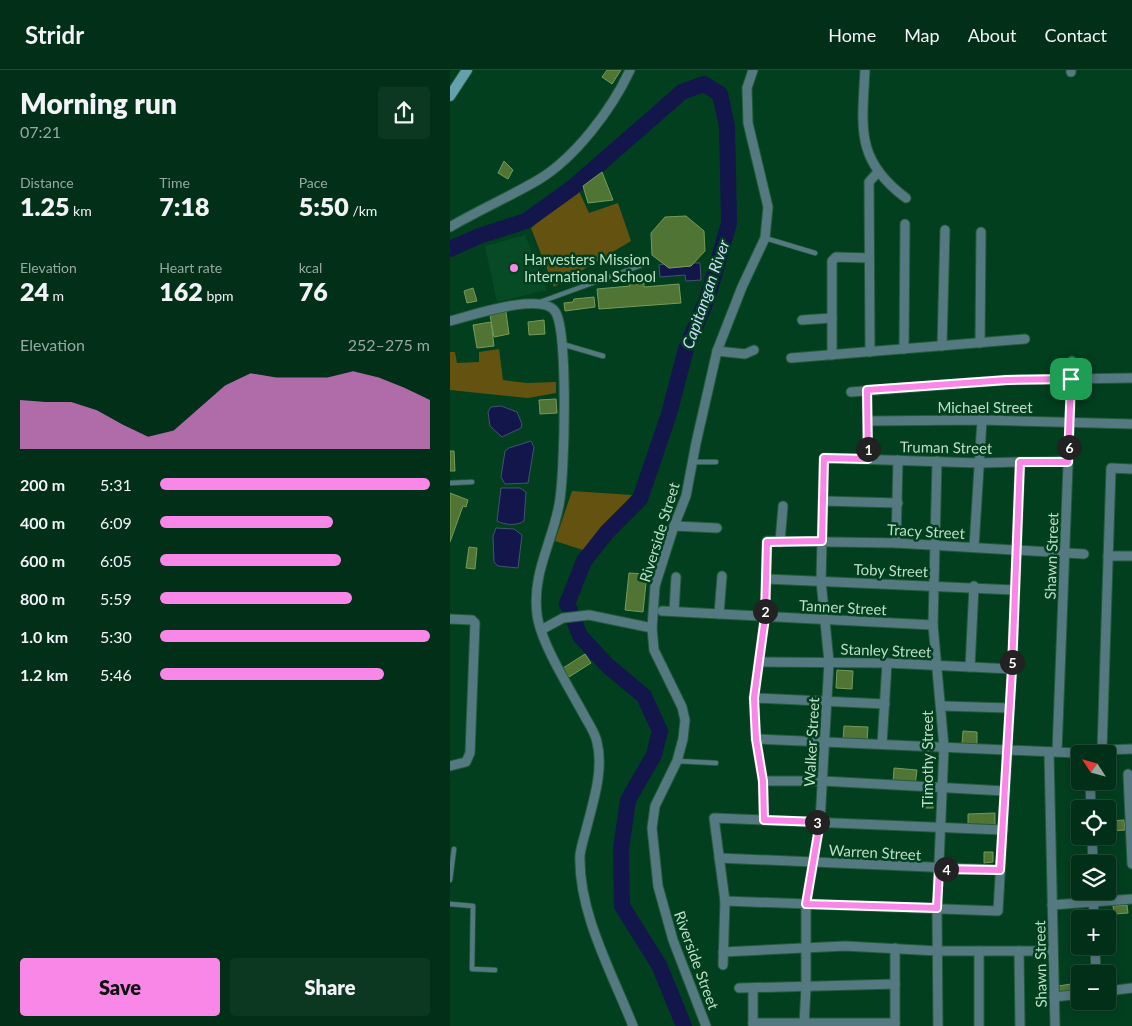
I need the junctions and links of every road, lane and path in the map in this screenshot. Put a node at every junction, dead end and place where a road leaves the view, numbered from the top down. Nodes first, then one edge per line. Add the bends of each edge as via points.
1 (467, 70) edge
2 (630, 70) edge
3 (753, 70) edge
4 (865, 70) edge
5 (450, 96) edge
6 (878, 172) junction
7 (906, 198) dead end
8 (905, 224) dead end
9 (450, 227) edge
10 (945, 230) dead end
11 (981, 232) dead end
12 (765, 238) junction
13 (815, 252) dead end
14 (870, 258) junction
15 (645, 264) dead end
16 (539, 303) junction
17 (832, 318) junction
18 (802, 320) dead end
19 (450, 321) edge
20 (1025, 339) dead end
21 (980, 343) junction
22 (562, 344) junction
23 (942, 346) junction
24 (904, 349) junction
25 (754, 350) dead end
26 (717, 351) junction
27 (870, 352) junction
28 (832, 355) junction
29 (603, 356) dead end
30 (791, 358) dead end
31 (1072, 361) dead end
32 (1132, 378) edge
33 (1071, 379) junction
34 (867, 390) junction
35 (851, 392) dead end
36 (982, 420) junction
37 (868, 421) junction
38 (1070, 422) junction
39 (1132, 424) edge
40 (824, 458) joint
41 (868, 459) junction
42 (898, 460) junction
43 (692, 462) junction
44 (716, 462) dead end
45 (937, 462) junction
46 (1020, 462) junction
47 (1068, 462) junction
48 (979, 463) junction
49 (1132, 468) edge
50 (472, 482) dead end
51 (450, 483) edge
52 (823, 501) junction
53 (898, 503) junction
54 (782, 506) dead end
55 (674, 526) junction
56 (717, 528) dead end
57 (822, 541) junction
58 (780, 542) junction
59 (896, 543) junction
60 (935, 546) junction
61 (974, 547) junction
62 (1017, 549) junction
63 (1064, 552) junction
64 (1084, 554) dead end
65 (1108, 556) junction
66 (1132, 556) edge
67 (722, 576) dead end
68 (676, 577) dead end
69 (767, 579) junction
70 (821, 582) junction
71 (934, 584) junction
72 (974, 586) junction
73 (1015, 590) junction
74 (662, 610) dead end
75 (674, 611) junction
76 (719, 614) junction
77 (765, 617) junction
78 (450, 619) edge
79 (826, 620) junction
80 (933, 625) junction
81 (652, 628) junction
82 (542, 630) junction
83 (758, 662) junction
84 (829, 662) junction
85 (887, 663) junction
86 (937, 665) junction
87 (970, 667) junction
88 (1012, 669) junction
89 (754, 698) junction
90 (827, 702) junction
91 (885, 704) junction
92 (942, 706) junction
93 (1010, 708) junction
94 (756, 739) junction
95 (825, 742) junction
96 (882, 744) junction
97 (944, 747) junction
98 (1132, 749) edge
99 (1007, 750) junction
100 (1053, 752) junction
101 (1071, 753) edge
102 (677, 761) junction
103 (716, 763) dead end
104 (450, 766) edge
105 (1128, 774) dead end
106 (763, 781) junction
107 (823, 781) junction
108 (942, 788) junction
109 (1005, 791) junction
110 (764, 820) junction
111 (820, 822) junction
112 (940, 827) junction
113 (1003, 830) junction
114 (454, 850) dead end
115 (719, 858) junction
116 (812, 862) junction
117 (1132, 864) edge
118 (939, 869) junction
119 (1000, 870) junction
120 (450, 880) edge
121 (1116, 898) edge
122 (1132, 899) edge
123 (1075, 900) edge
124 (726, 901) junction
125 (450, 904) edge
126 (806, 904) junction
127 (1052, 905) junction
128 (937, 908) junction
129 (806, 948) junction
130 (895, 948) junction
131 (938, 951) junction
132 (979, 951) junction
133 (1019, 951) junction
134 (1053, 951) junction
135 (723, 952) junction
136 (723, 965) dead end
137 (495, 970) dead end
138 (895, 984) junction
139 (806, 987) junction
140 (739, 988) dead end
141 (753, 988) junction
142 (1132, 988) edge
143 (1116, 990) edge
144 (1071, 995) edge
145 (1054, 997) junction
146 (753, 1024) edge
147 (804, 1024) edge
148 (895, 1025) edge
149 (633, 1026) edge
150 (706, 1026) edge
151 (938, 1026) edge
152 (978, 1026) edge
153 (1020, 1026) edge
154 (1055, 1026) edge

1 - 5 street
2 - 9 street via 599,123 566,156 539,179
3 - 12 street, Riverside Street via 747,88 748,123 768,207
4 - 6 street via 863,135
6 - 7 street
6 - 14 street via 869,182
8 - 24 street
10 - 23 street
11 - 21 street
12 - 13 lane
12 - 26 street, Riverside Street
14 - 17 street via 836,257 832,261
14 - 27 street
15 - 16 lane
16 - 19 street via 523,303
16 - 22 street via 556,312
17 - 18 street
17 - 28 street
20 - 21 street
21 - 23 street
22 - 29 lane
22 - 82 street via 562,474 559,505 541,561 537,614
23 - 24 street
24 - 27 street
25 - 26 street via 744,354
26 - 43 street, Riverside Street
27 - 28 street
28 - 30 street
31 - 33 street, Shawn Street
32 - 33 street
33 - 34 street
33 - 38 street, Shawn Street
34 - 35 street
34 - 37 street
36 - 37 street, Michael Street
36 - 38 street, Michael Street
36 - 48 street
37 - 41 street
38 - 39 street, Michael Street
38 - 47 street, Shawn Street
40 - 41 street, Truman Street
40 - 52 street, Walker Street
41 - 42 street, Truman Street
42 - 45 street, Truman Street
42 - 53 street
43 - 44 lane
43 - 55 street, Riverside Street via 686,496
45 - 48 street, Truman Street
45 - 60 street, Timothy Street
46 - 47 street, Truman Street
46 - 48 street, Truman Street
46 - 62 street
47 - 63 street, Shawn Street
48 - 61 street
49 - 65 street via 1111,468
50 - 51 lane
52 - 53 street
52 - 57 street, Walker Street
53 - 59 street
54 - 58 street
55 - 56 street
55 - 81 street, Riverside Street via 655,586
57 - 58 street, Tracy Street
57 - 59 street, Tracy Street
57 - 70 street, Walker Street
58 - 69 street, Tracy Street via 767,542
59 - 60 street, Tracy Street
60 - 61 street, Tracy Street
60 - 71 street, Timothy Street
61 - 62 street, Tracy Street
62 - 63 street, Tracy Street
62 - 73 street
63 - 64 street, Tracy Street
63 - 100 street, Shawn Street
65 - 66 street
65 - 98 street via 1102,750
67 - 76 street
68 - 75 street
69 - 70 street, Toby Street
69 - 77 street
70 - 71 street, Toby Street
70 - 79 street, Walker Street
71 - 72 street, Toby Street
71 - 80 street, Timothy Street
72 - 73 street, Toby Street
72 - 87 street
73 - 88 street
74 - 75 street, Tanner Street
75 - 76 street, Tanner Street
76 - 77 street, Tanner Street
77 - 79 street, Tanner Street
77 - 83 street
78 - 104 street via 475,623 470,753 466,762
79 - 80 street, Tanner Street
79 - 84 street, Walker Street
80 - 86 street, Timothy Street
81 - 82 street via 589,615 563,618
81 - 102 street, Riverside Street via 654,650 682,707 685,720
82 - 149 street via 597,739 600,760 580,852 581,884 588,913
83 - 84 street, Stanley Street
83 - 89 street
84 - 85 street, Stanley Street
84 - 90 street, Walker Street
85 - 86 street, Stanley Street
85 - 91 street
86 - 87 street, Stanley Street
86 - 92 street, Timothy Street
87 - 88 street, Stanley Street
88 - 93 street
89 - 90 street
89 - 94 street
90 - 91 street
90 - 95 street, Walker Street
91 - 96 street
92 - 93 street
92 - 97 street, Timothy Street
93 - 99 street
94 - 95 street
94 - 106 street
95 - 96 street
95 - 107 street, Walker Street
96 - 97 street
97 - 99 street
97 - 108 street, Timothy Street
99 - 100 street
99 - 109 street
100 - 101 street
100 - 127 street, Shawn Street
102 - 103 lane
102 - 150 street, Riverside Street via 655,806 652,828 654,857 658,886 673,940
105 - 117 street
106 - 107 street
106 - 110 street
107 - 108 street
107 - 111 street, Walker Street
108 - 109 street
108 - 112 street, Timothy Street
109 - 113 street
110 - 111 street
110 - 115 street via 714,818
111 - 112 street
111 - 116 street, Walker Street
112 - 113 street
112 - 118 street, Timothy Street
113 - 119 street
114 - 120 lane
115 - 116 street, Warren Street
115 - 124 street
116 - 118 street, Warren Street
116 - 126 street, Walker Street
118 - 119 street, Warren Street
118 - 128 street, Timothy Street
119 - 128 street via 998,911
121 - 122 street
123 - 127 street
124 - 126 street
124 - 135 street
125 - 137 lane via 473,906 472,969
126 - 128 street
126 - 129 street, Walker Street
127 - 134 street, Shawn Street
128 - 131 street, Timothy Street
129 - 130 street
129 - 135 street
129 - 139 street, Walker Street
130 - 131 street
130 - 138 street
131 - 132 street
131 - 151 street, Timothy Street
132 - 133 street
132 - 152 street
133 - 134 street
133 - 153 street
134 - 145 street, Shawn Street
135 - 136 street
138 - 139 street
138 - 148 street
139 - 141 street
139 - 147 street, Walker Street
140 - 141 street
141 - 146 street
142 - 143 street
144 - 145 street
145 - 154 street, Shawn Street
146 - 147 street
147 - 148 street

